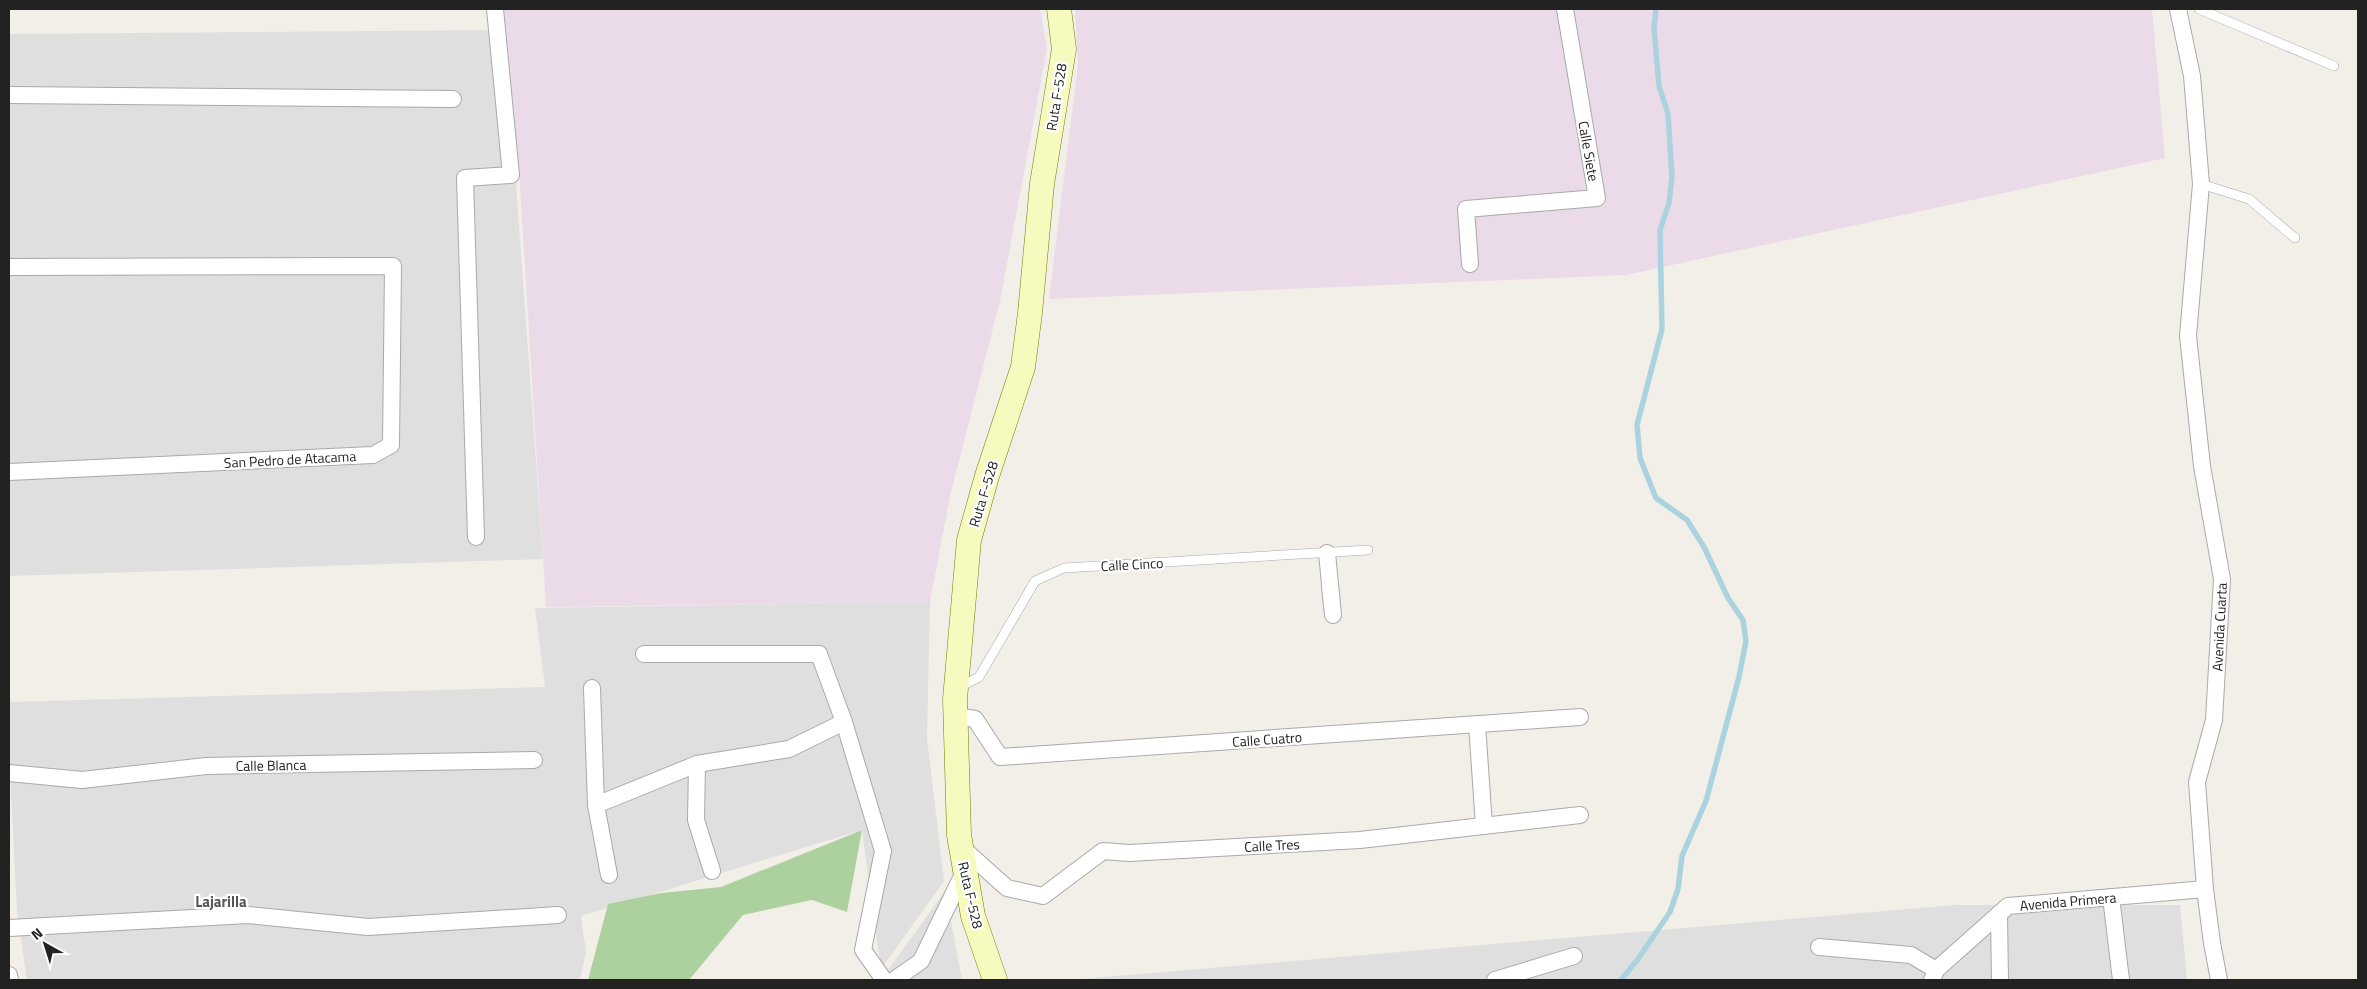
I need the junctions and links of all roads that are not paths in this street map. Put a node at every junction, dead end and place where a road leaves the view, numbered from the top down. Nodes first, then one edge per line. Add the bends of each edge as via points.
1 (495, 9) edge
2 (1059, 9) edge
3 (1565, 9) edge
4 (2178, 9) edge
5 (2199, 9) edge
6 (2334, 66) dead end
7 (9, 95) edge
8 (453, 99) dead end
9 (2200, 184) junction
10 (2295, 238) dead end
11 (1470, 264) dead end
12 (9, 267) edge
13 (9, 472) edge
14 (476, 537) dead end
15 (1368, 550) dead end
16 (1327, 553) junction
17 (1330, 586) dead end
18 (644, 654) dead end
19 (592, 688) dead end
20 (956, 689) junction
21 (965, 717) junction
22 (1580, 717) dead end
23 (844, 722) junction
24 (1477, 724) junction
25 (534, 760) dead end
26 (697, 764) junction
27 (9, 772) edge
28 (596, 805) junction
29 (1580, 815) dead end
30 (1484, 826) junction
31 (712, 871) dead end
32 (975, 871) junction
33 (609, 875) dead end
34 (2205, 889) junction
35 (2111, 897) junction
36 (1999, 914) junction
37 (558, 915) dead end
38 (9, 928) edge
39 (1819, 947) dead end
40 (1574, 956) dead end
41 (9, 975) edge
42 (1934, 975) edge
43 (10, 980) edge
44 (884, 980) edge
45 (894, 980) edge
46 (995, 980) edge
47 (1495, 980) edge
48 (2000, 980) edge
49 (2121, 980) edge
50 (2219, 980) edge

1 - 14 street via 510,175 465,178
2 - 20 main road, Ruta F-528 via 1064,49 1042,184 1023,367 969,540
3 - 11 street, Calle Siete via 1597,198 1466,209
4 - 9 street, Avenida Cuarta via 2192,76
5 - 6 lane
7 - 8 street
9 - 10 lane via 2249,199
9 - 34 street, Avenida Cuarta via 2188,336 2202,466 2222,578 2214,720 2197,782
12 - 13 street, San Pedro de Atacama via 392,266 391,445 373,455
15 - 16 lane, Calle Cinco
16 - 17 street via 1333,614
16 - 20 lane, Calle Cinco via 1064,568 1035,581 978,677
18 - 23 street via 818,654
19 - 28 street
20 - 21 main road, Ruta F-528
21 - 24 street, Calle Cuatro via 1000,757
21 - 32 main road, Ruta F-528 via 960,846
22 - 24 street, Calle Cuatro
23 - 26 street via 789,749
23 - 44 street via 883,851 863,950
24 - 30 street
25 - 27 street, Calle Blanca via 206,766 82,780
26 - 28 street
26 - 31 street via 696,820
28 - 33 street
29 - 30 street, Calle Tres
30 - 32 street, Calle Tres via 1360,840 1129,853 1103,851 1042,896 1007,888
32 - 45 street via 921,961
32 - 46 main road, Ruta F-528 via 973,916
34 - 35 street, Avenida Primera
34 - 50 street, Avenida Cuarta
35 - 36 street, Avenida Primera via 2008,906
35 - 49 street
36 - 42 street, Avenida Primera
36 - 48 street
37 - 38 street via 368,927 248,915
39 - 42 street via 1911,955
40 - 47 street
41 - 43 street

